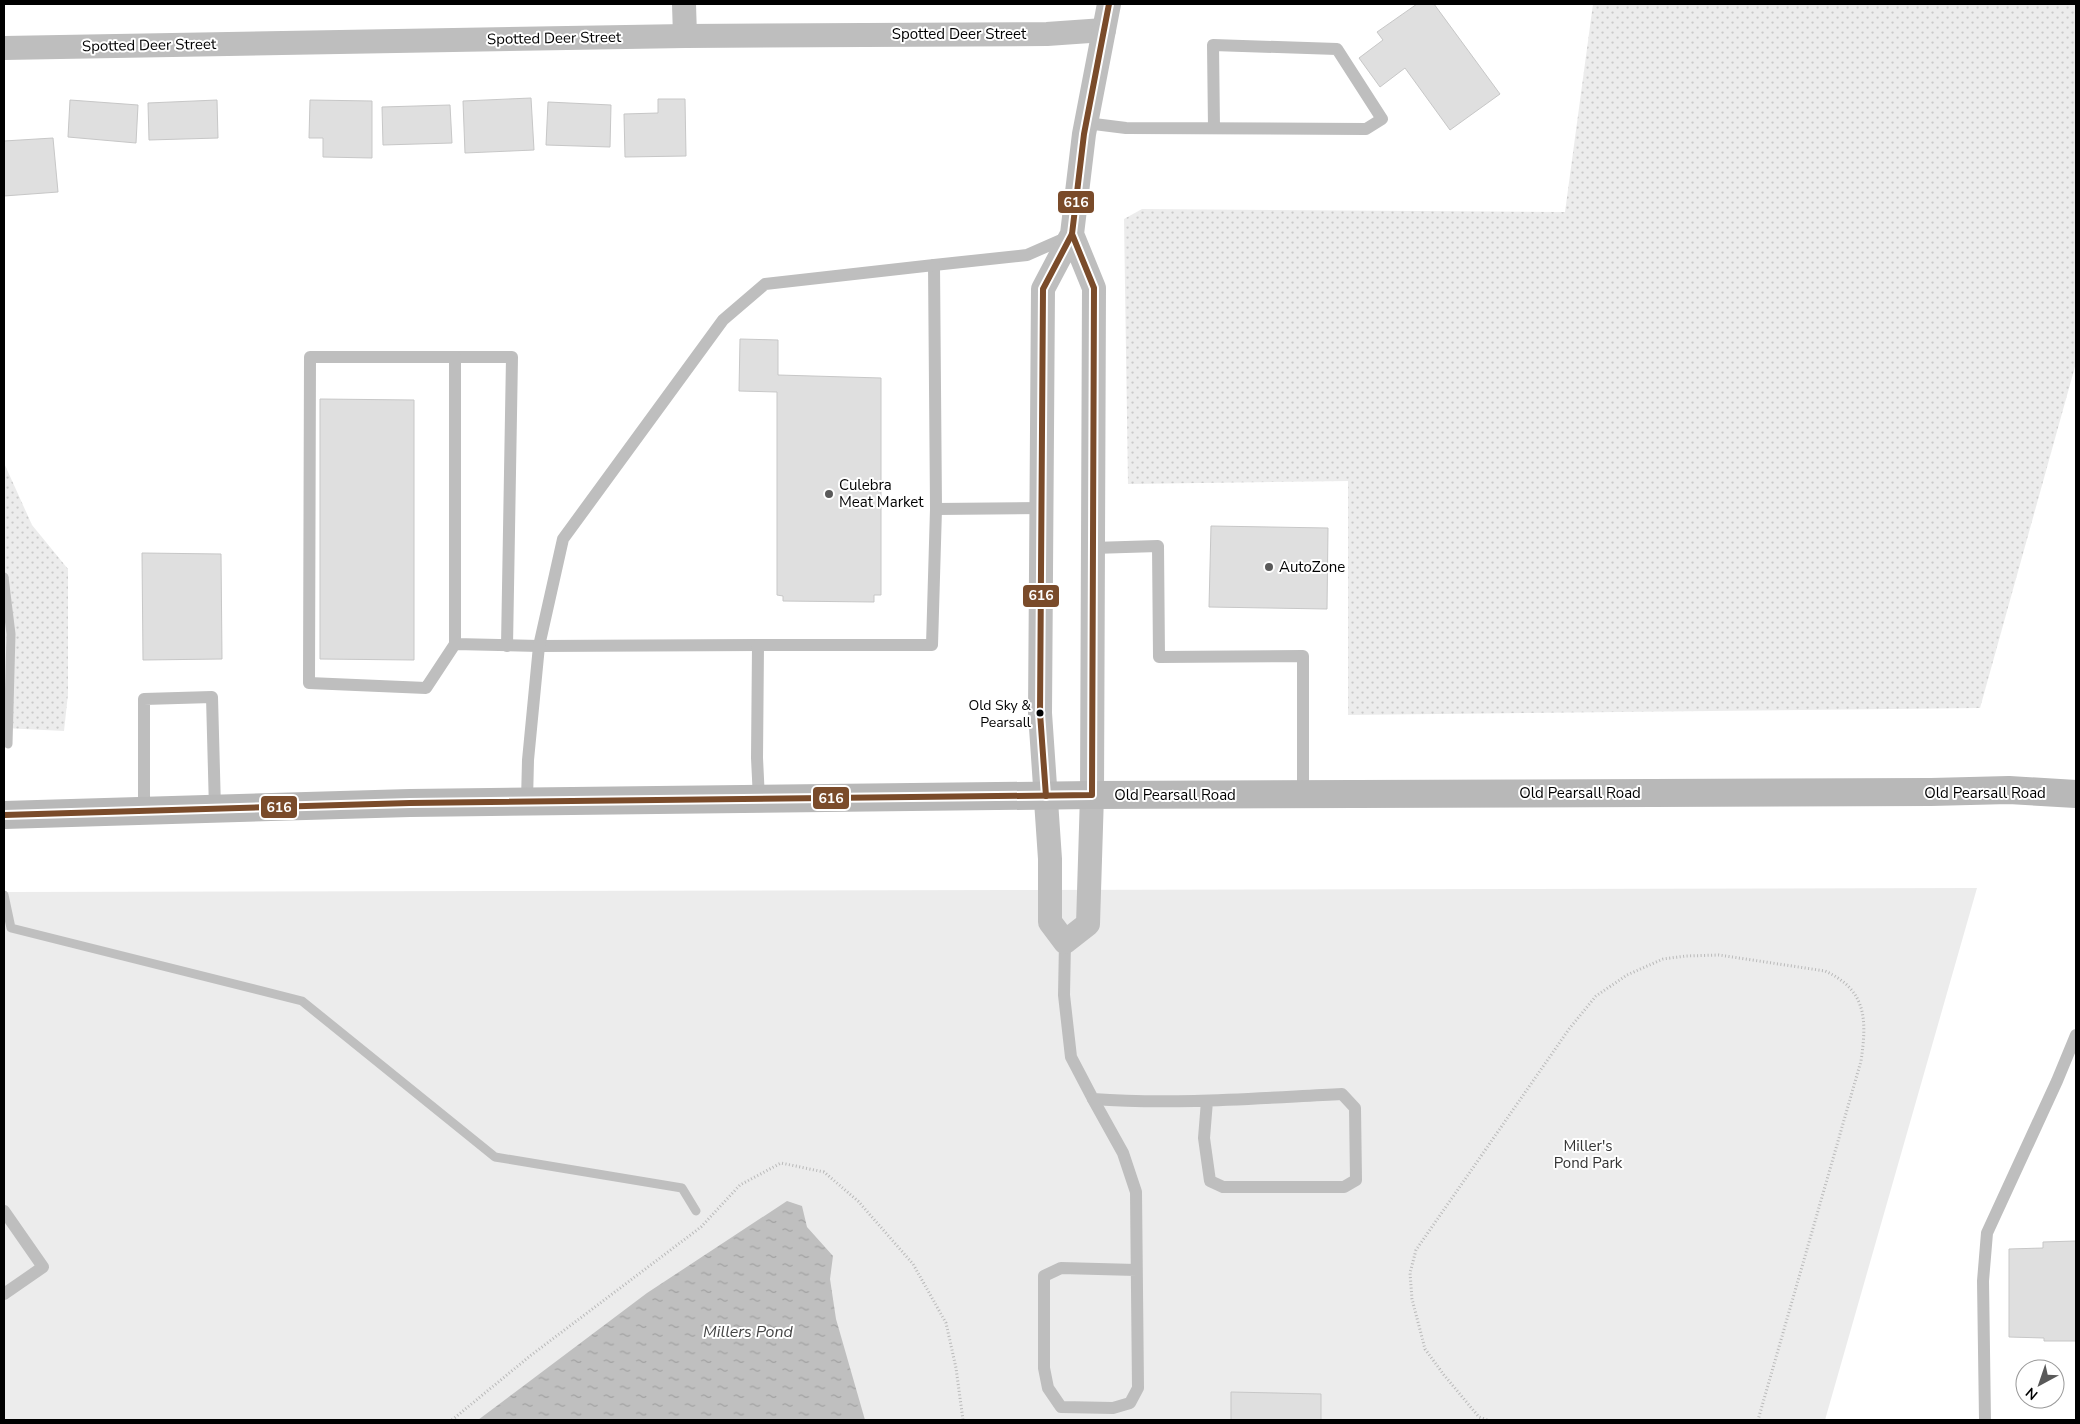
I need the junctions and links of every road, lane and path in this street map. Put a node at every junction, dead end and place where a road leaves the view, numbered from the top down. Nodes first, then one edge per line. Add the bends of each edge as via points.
1 (684, 4) edge
2 (1109, 4) edge
3 (1104, 30) junction
4 (685, 36) junction
5 (4, 48) edge
6 (1086, 123) junction
7 (1214, 128) junction
8 (1072, 234) junction
9 (934, 265) junction
10 (455, 357) junction
11 (1042, 508) junction
12 (936, 509) junction
13 (1093, 548) junction
14 (455, 644) junction
15 (758, 645) junction
16 (508, 646) junction
17 (539, 646) junction
18 (1303, 794) junction
19 (2076, 794) edge
20 (1092, 795) junction
21 (1046, 796) junction
22 (759, 799) junction
23 (527, 801) junction
24 (215, 809) junction
25 (144, 812) junction
26 (4, 815) edge
27 (1065, 942) junction
28 (2076, 1035) edge
29 (1093, 1100) junction
30 (1207, 1100) junction
31 (4, 1211) edge
32 (1136, 1270) junction
33 (4, 1294) edge
34 (1480, 1418) edge
35 (452, 1420) edge
36 (963, 1420) edge
37 (1486, 1420) edge
38 (1758, 1420) edge
39 (1985, 1420) edge

1 - 4 street
2 - 3 street
3 - 4 street, Spotted Deer Street via 1047,34
3 - 6 street
4 - 5 street, Spotted Deer Street
6 - 7 lane via 1126,128
6 - 8 street
7 - 7 lane via 1366,129 1382,119 1337,48 1213,45
8 - 9 lane via 1027,256
8 - 11 street via 1043,289
8 - 13 street via 1094,288
9 - 12 lane
9 - 17 lane via 765,284 723,320 563,539
10 - 14 lane
10 - 14 lane via 310,357 309,684 426,688
10 - 16 lane via 512,357
11 - 12 lane
11 - 21 street via 1040,713
12 - 15 lane via 932,645
13 - 18 lane via 1158,546 1160,657 1303,656
13 - 20 street
14 - 16 lane
15 - 17 lane
15 - 22 lane
16 - 17 lane
17 - 23 lane
18 - 19 main road, Old Pearsall Road via 2009,790
18 - 20 main road, Old Pearsall Road
20 - 21 main road, Old Pearsall Road
20 - 27 street via 1088,924
21 - 22 main road, Old Pearsall Road
21 - 27 street via 1050,922
22 - 23 main road, Old Pearsall Road
23 - 24 main road, Old Pearsall Road
24 - 25 main road, Old Pearsall Road
24 - 25 lane via 212,697 144,699
25 - 26 main road, Old Pearsall Road
27 - 29 lane via 1064,995 1071,1057
28 - 39 lane via 1987,1233 1983,1281
29 - 30 lane
29 - 32 lane via 1123,1153 1136,1192
30 - 30 lane via 1342,1094 1355,1108 1356,1180 1344,1187 1223,1187 1210,1181 1204,1138
31 - 33 lane via 43,1267
32 - 32 lane via 1138,1388 1130,1403 1113,1408 1061,1407 1048,1388 1044,1368 1044,1276 1061,1268
34 - 37 path
34 - 38 path via 1426,1349 1412,1299 1410,1273 1416,1250 1569,1029 1596,996 1627,975 1663,959 1719,955 1825,971 1841,978 1864,1011 1861,1061
35 - 36 path via 530,1356 701,1227 740,1185 781,1163 824,1172 858,1201 914,1264 946,1323

